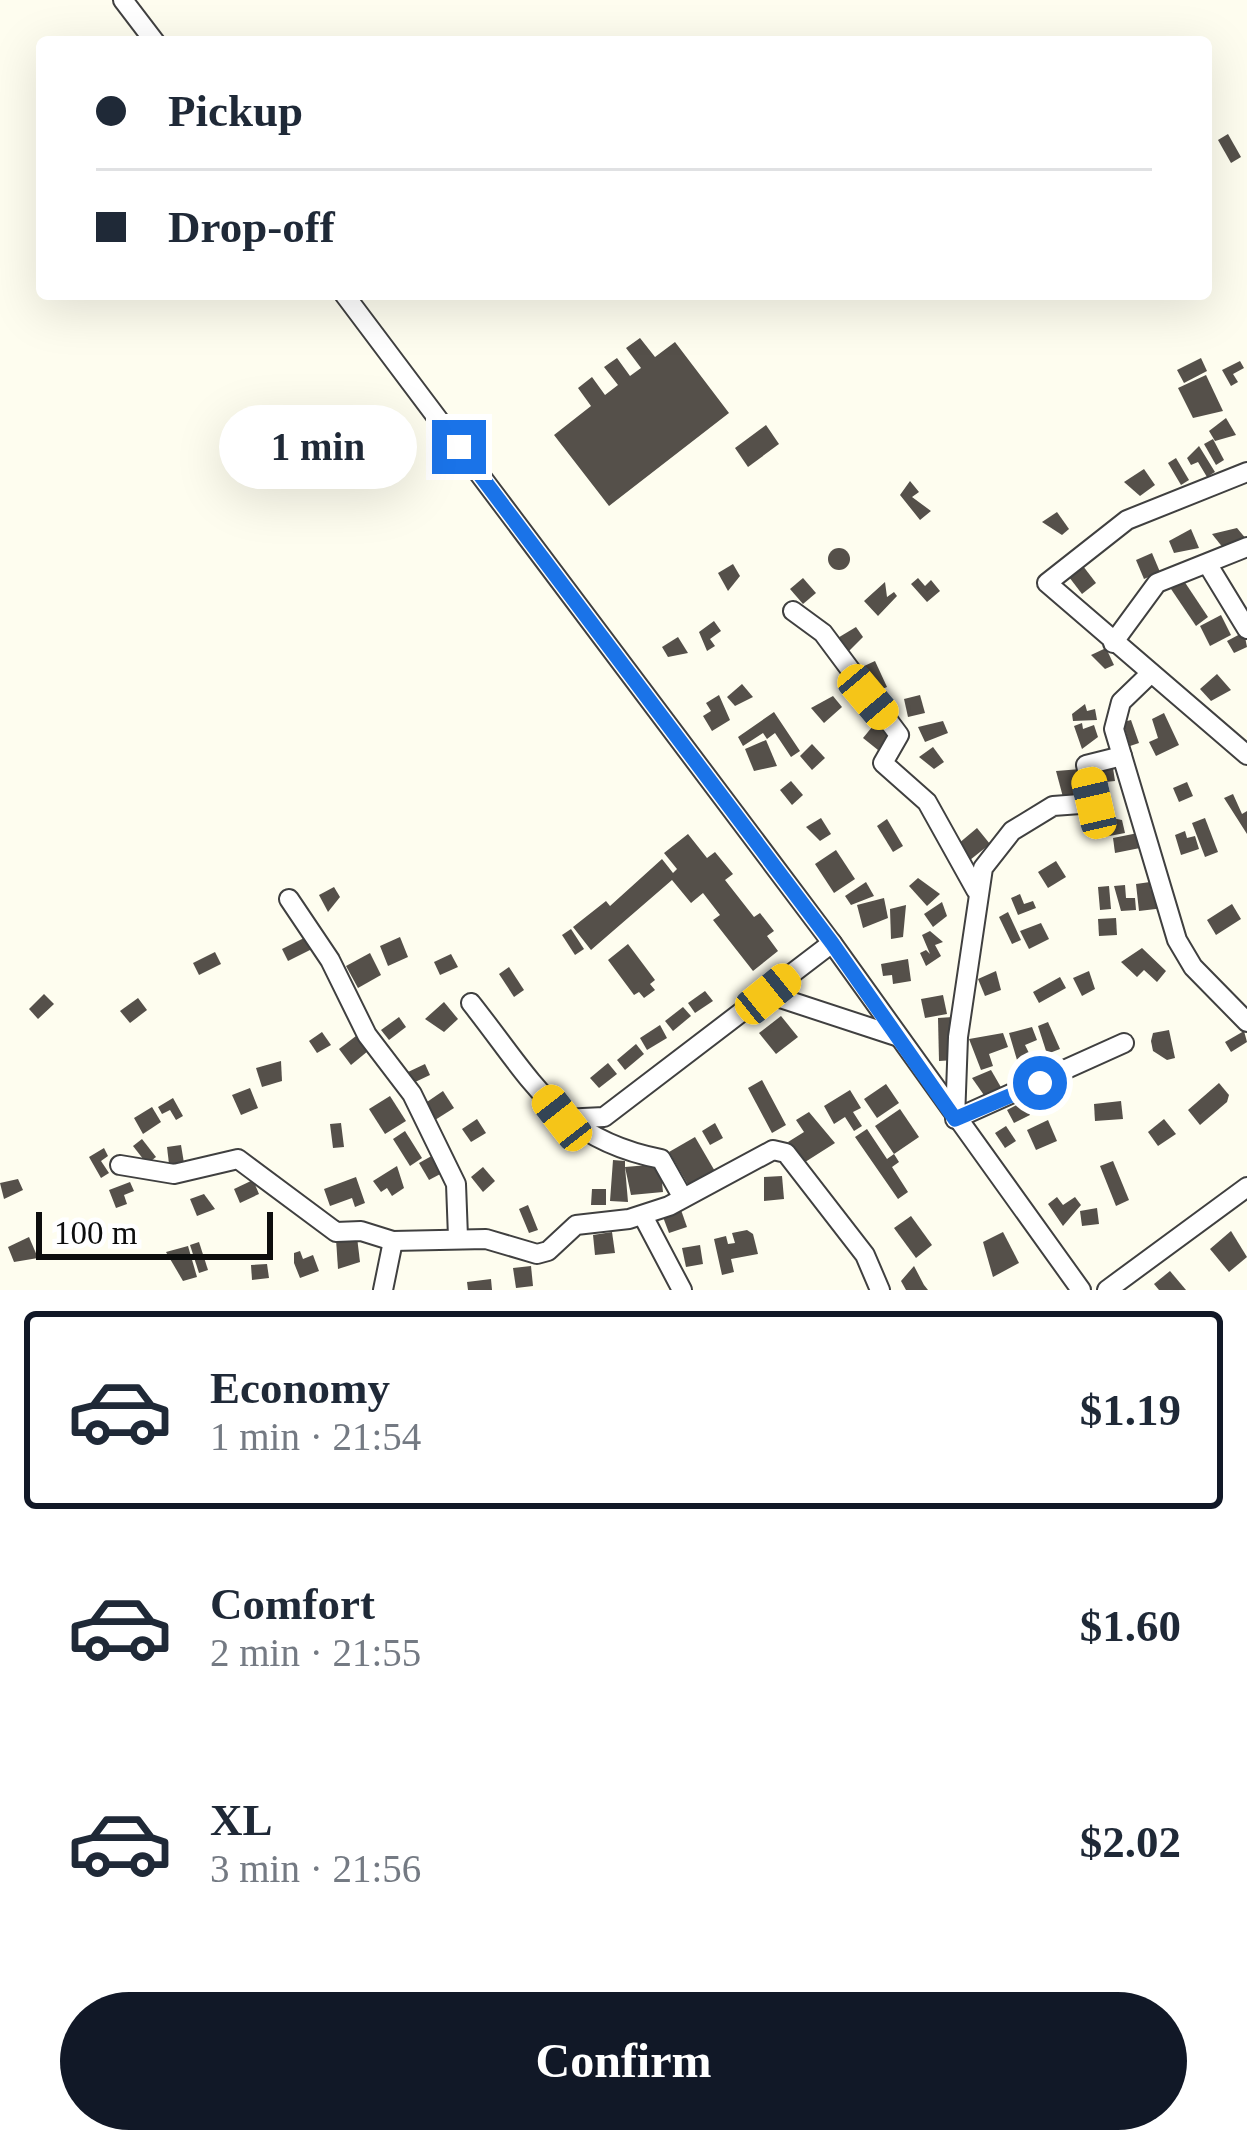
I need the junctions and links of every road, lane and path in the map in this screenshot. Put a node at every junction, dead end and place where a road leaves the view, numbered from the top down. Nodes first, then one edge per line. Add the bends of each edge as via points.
1 (123, 0) edge
2 (150, 36) edge
3 (349, 300) edge
4 (1247, 472) edge
5 (1247, 547) edge
6 (1208, 565) junction
7 (793, 611) dead end
8 (1247, 628) edge
9 (1113, 643) junction
10 (1150, 674) junction
11 (1247, 754) edge
12 (1122, 756) junction
13 (976, 890) junction
14 (289, 898) dead end
15 (832, 943) junction
16 (768, 994) junction
17 (471, 1003) dead end
18 (1247, 1022) edge
19 (896, 1036) junction
20 (1124, 1043) dead end
21 (562, 1118) junction
22 (955, 1119) junction
23 (120, 1166) dead end
24 (1247, 1186) edge
25 (683, 1198) junction
26 (643, 1216) junction
27 (458, 1237) junction
28 (393, 1241) junction
29 (383, 1290) edge
30 (682, 1290) edge
31 (880, 1290) edge
32 (1081, 1290) edge
33 (1107, 1290) edge

1 - 2 street
3 - 15 street
4 - 9 street via 1127,520 1048,577 1050,589
5 - 6 street
6 - 8 street
6 - 9 street via 1157,583
7 - 13 street via 823,633 899,735 883,763 927,802
9 - 10 street
10 - 11 street
10 - 12 street via 1114,716
12 - 13 street via 1085,765 1094,803 1053,806 1012,831
12 - 18 street via 1183,954
13 - 22 street
14 - 27 street via 421,1112 456,1184
15 - 16 street
15 - 19 street
16 - 19 street
16 - 21 street via 604,1117
17 - 21 street
19 - 22 street
20 - 22 street
21 - 25 street via 607,1146 661,1159
22 - 32 street
23 - 28 street via 174,1174 238,1159 320,1225
24 - 33 street
25 - 26 street
25 - 31 street via 766,1152 786,1153 865,1255
26 - 27 street via 576,1225 537,1254
26 - 30 street
27 - 28 street
28 - 29 street

